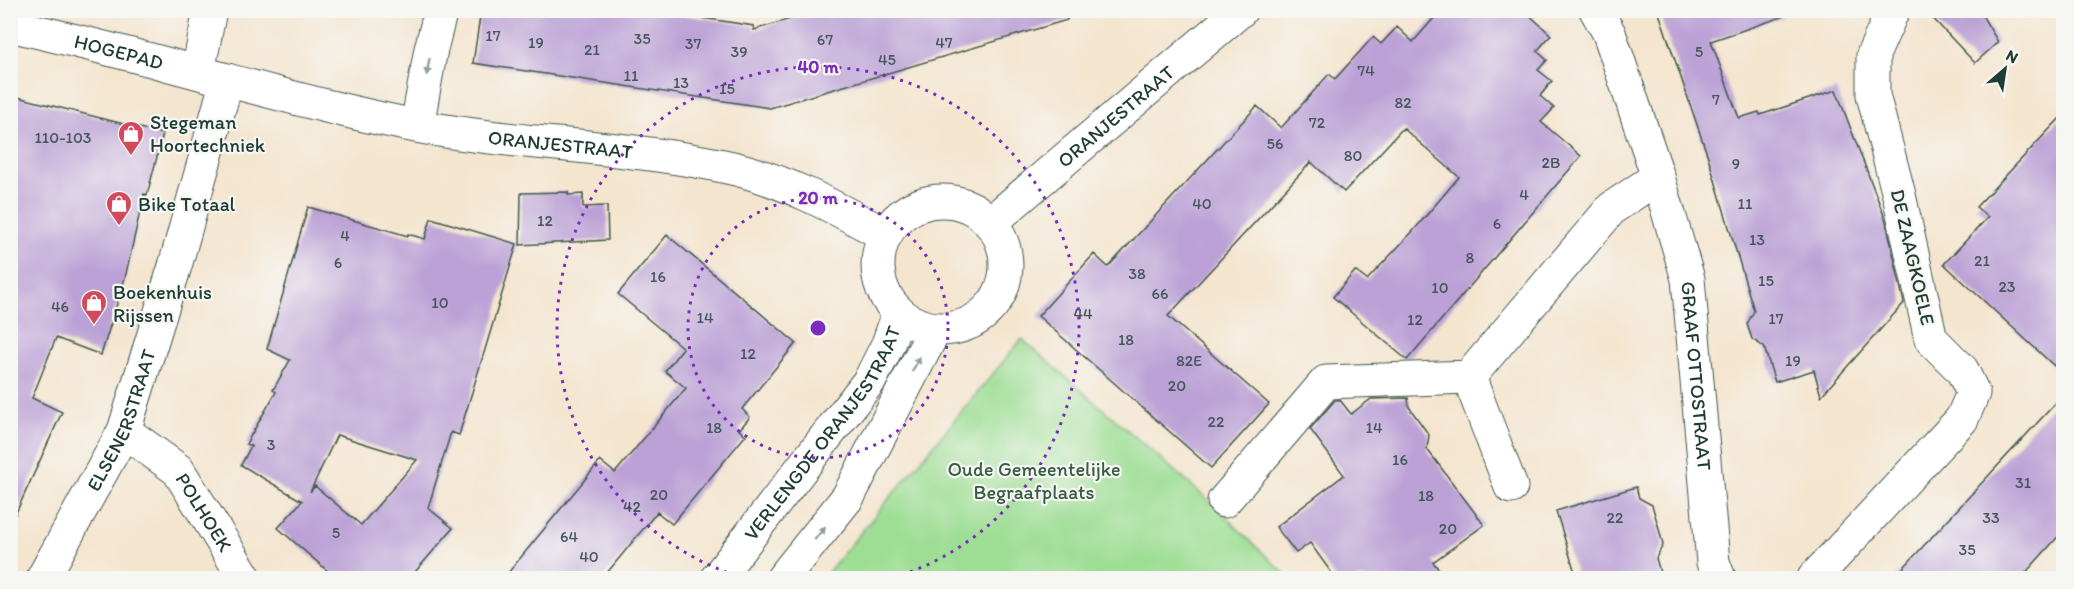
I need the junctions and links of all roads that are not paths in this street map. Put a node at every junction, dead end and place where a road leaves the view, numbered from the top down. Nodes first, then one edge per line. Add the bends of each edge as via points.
1 (210, 10) edge
2 (441, 10) edge
3 (1241, 10) edge
4 (1596, 10) edge
5 (1893, 10) edge
6 (10, 25) edge
7 (212, 76) junction
8 (417, 126) junction
9 (1658, 177) junction
10 (990, 223) junction
11 (885, 235) junction
12 (899, 313) junction
13 (935, 329) junction
14 (1469, 377) junction
15 (124, 431) junction
16 (1511, 488) dead end
17 (1224, 501) dead end
18 (43, 579) edge
19 (245, 579) edge
20 (717, 579) edge
21 (783, 579) edge
22 (1719, 579) edge
23 (1814, 579) edge

1 - 7 street, ELSENERSTRAAT
2 -> 8 street
3 - 10 street, ORANJESTRAAT
4 - 9 street, GRAAF OTTOSTRAAT via 1609,33
5 - 23 street, DE ZAAGKOELE via 1873,55 1873,94 1931,339 1962,370 1973,393 1962,419
6 - 7 street, HOGEPAD
7 - 8 street, ORANJESTRAAT
7 - 15 street, ELSENERSTRAAT via 175,266
8 - 11 street, ORANJESTRAAT via 724,166 790,187
9 - 14 street via 1612,208
9 - 22 street, GRAAF OTTOSTRAAT via 1688,279 1713,562
10 - 11 street via 964,205 934,202 906,213
10 - 13 street via 1003,245 1006,270 999,295 983,315 960,327
11 - 12 street via 879,251 881,285
12 - 13 street via 915,324
12 - 20 street, VERLENGDE ORANJESTRAAT via 870,380
21 -> 13 street, VERLENGDE ORANJESTRAAT via 848,497
14 - 16 street
14 - 17 street via 1326,382
15 - 18 street, ELSENERSTRAAT
15 - 19 street, POLHOEK via 178,470

